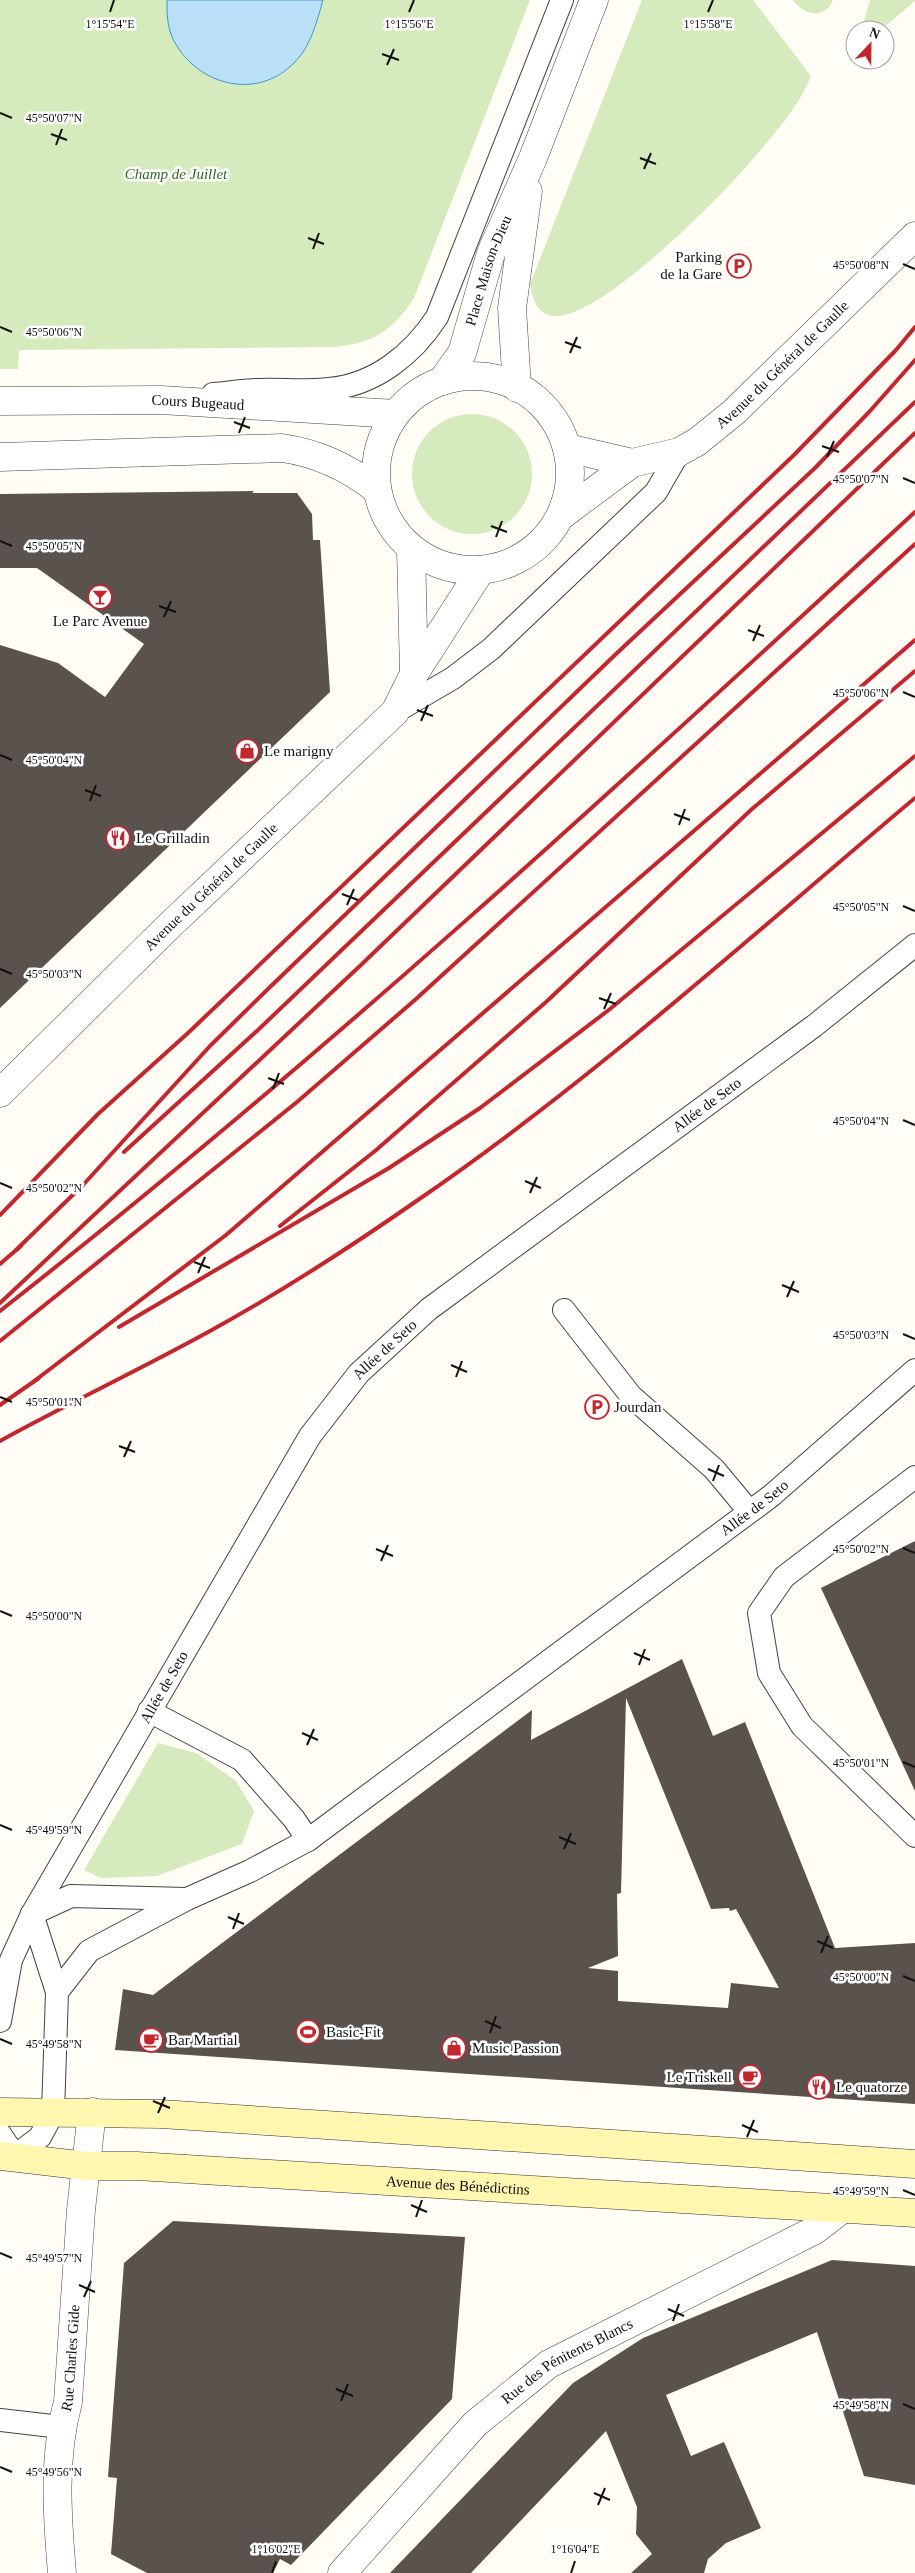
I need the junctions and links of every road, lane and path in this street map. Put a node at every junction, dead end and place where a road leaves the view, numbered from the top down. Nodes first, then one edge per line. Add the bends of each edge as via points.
1 (562, 0) edge
2 (594, 0) edge
3 (533, 158) junction
4 (915, 236) edge
5 (442, 381) junction
6 (518, 388) junction
7 (161, 400) junction
8 (0, 401) edge
9 (396, 414) junction
10 (567, 448) junction
11 (679, 452) junction
12 (0, 457) edge
13 (632, 463) junction
14 (377, 490) junction
15 (562, 515) junction
16 (411, 549) junction
17 (481, 570) junction
18 (414, 674) junction
19 (395, 712) junction
20 (915, 944) edge
21 (0, 1094) edge
22 (564, 1310) dead end
23 (915, 1370) edge
24 (915, 1477) edge
25 (749, 1511) junction
26 (150, 1711) junction
27 (915, 1836) edge
28 (308, 1840) junction
29 (187, 1899) junction
30 (32, 1914) junction
31 (58, 1992) junction
32 (0, 2020) edge
33 (0, 2112) edge
34 (92, 2112) junction
35 (53, 2113) junction
36 (0, 2134) edge
37 (8, 2156) edge
38 (915, 2164) edge
39 (87, 2166) junction
40 (841, 2210) junction
41 (915, 2213) edge
42 (0, 2420) edge
43 (61, 2427) junction
44 (62, 2573) edge
45 (342, 2573) edge

1 - 7 lane via 437,316 416,346 378,373 329,389 257,390
2 - 3 street, Place Maison-Dieu
3 - 5 street, Place Maison-Dieu via 491,253 462,353
3 - 6 street, Place Maison-Dieu via 512,308
4 - 11 street, Avenue du Général de Gaulle via 734,412
5 - 6 street via 471,376 500,380
5 - 9 street via 408,400
6 - 10 street via 544,407 558,426
7 - 8 street, Cours Bugeaud
7 - 9 street, Cours Bugeaud
9 - 14 street via 381,442 375,473
10 - 13 street, Avenue du Général de Gaulle
10 - 15 street via 570,476
11 - 13 street, Avenue du Général de Gaulle
11 - 19 lane via 656,492 491,649 453,678
12 - 14 street via 282,448 308,452 329,460
13 - 15 street, Avenue du Général de Gaulle
14 - 16 street via 396,534
15 - 17 street via 532,551 508,564
16 - 17 street via 444,567
16 - 18 street, Avenue du Général de Gaulle
17 - 18 street, Avenue du Général de Gaulle
18 - 19 street, Avenue du Général de Gaulle
19 - 21 street, Avenue du Général de Gaulle via 167,928
20 - 26 lane, Allée de Seto via 814,1026 429,1309 359,1373 310,1436
22 - 25 lane via 631,1396 714,1469
23 - 25 lane, Allée de Seto via 771,1496
24 - 27 lane via 784,1577 759,1613 769,1673 802,1726
25 - 28 lane, Allée de Seto
26 - 28 lane via 242,1760 294,1819
26 - 30 lane, Allée de Seto
28 - 29 lane, Allée de Seto
29 - 30 lane, Allée de Seto via 71,1896
29 - 31 lane, Allée de Seto via 89,1951
30 - 31 lane
30 - 32 lane, Allée de Seto via 11,1960
31 - 35 lane
33 - 35 main road
34 - 35 main road
34 - 38 main road
34 - 39 street, Rue Charles Gide
35 - 37 lane via 40,2137
36 - 37 lane
37 - 39 main road, Avenue des Bénédictins
39 - 40 main road, Avenue des Bénédictins via 137,2166
39 - 43 street, Rue Charles Gide via 68,2402
40 - 41 main road, Avenue des Bénédictins
40 - 45 street, Rue des Pénitents Blancs via 815,2230 549,2364 475,2424
42 - 43 lane
43 - 44 street, Rue Charles Gide via 57,2513

